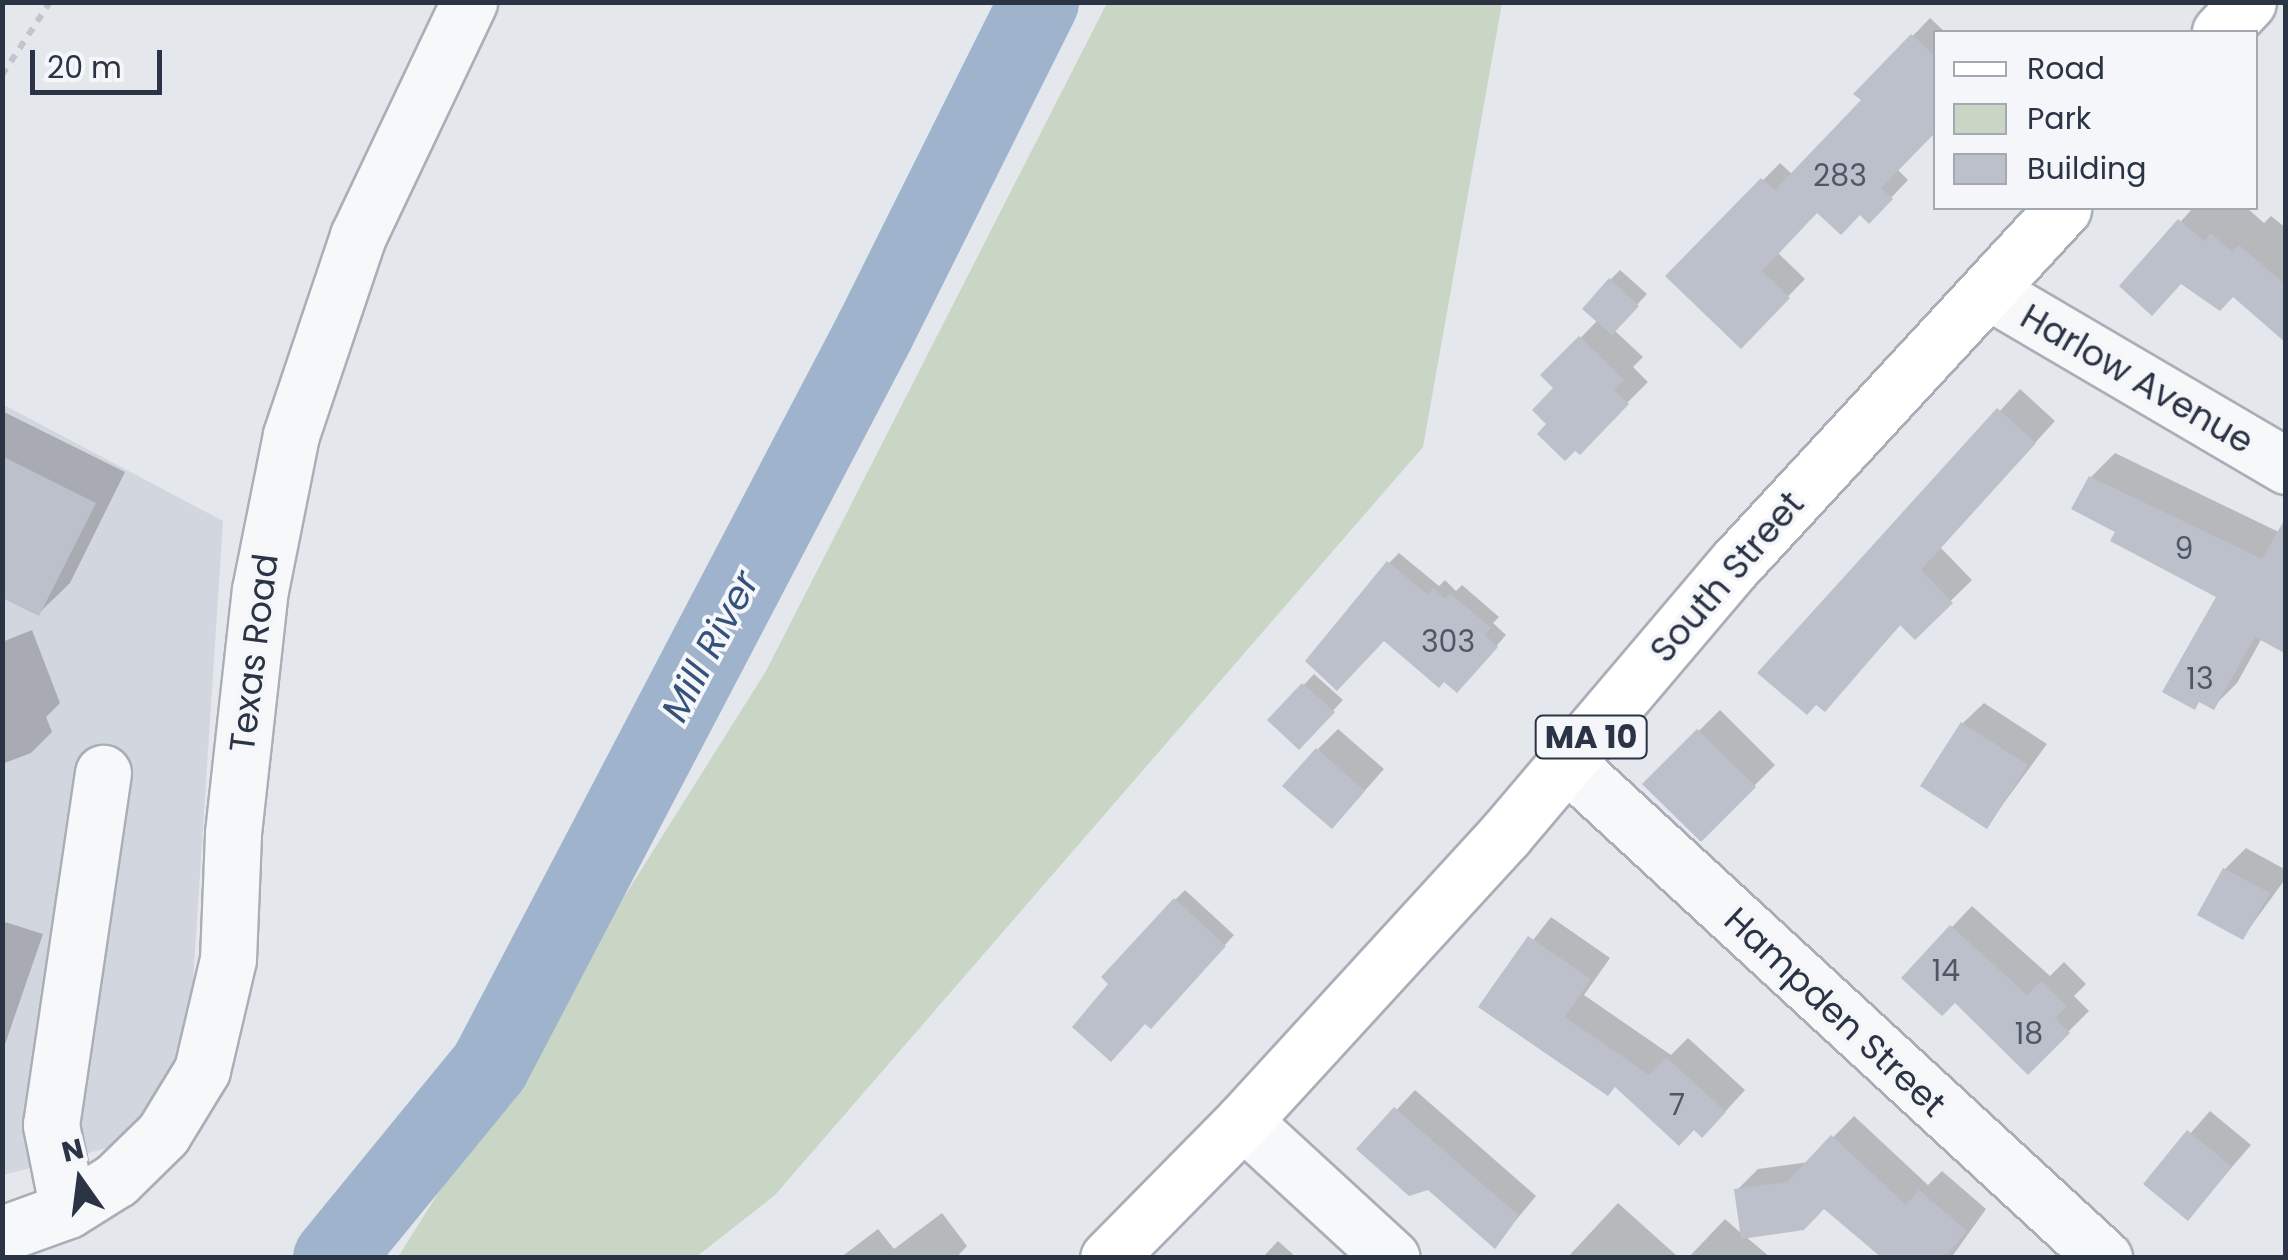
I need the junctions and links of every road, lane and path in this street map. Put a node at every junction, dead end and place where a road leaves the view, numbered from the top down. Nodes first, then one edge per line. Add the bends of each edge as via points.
1 (50, 2) edge
2 (468, 2) edge
3 (2248, 2) edge
4 (2222, 30) edge
5 (2, 74) edge
6 (2060, 210) edge
7 (1988, 291) junction
8 (2286, 466) edge
9 (1568, 764) junction
10 (103, 772) dead end
11 (1243, 1121) junction
12 (68, 1210) junction
13 (2, 1234) edge
14 (1108, 1258) edge
15 (1392, 1258) edge
16 (2104, 1258) edge

1 - 5 path
2 - 12 street, Texas Road via 358,236 291,434 260,590 233,833 228,960 214,1035 202,1070 163,1134 116,1180
3 - 4 main road
6 - 7 main road, South Street / MA 10
7 - 8 street, Harlow Avenue
7 - 9 main road, South Street / MA 10 via 1747,551
9 - 11 main road, South Street / MA 10
9 - 16 street, Hampden Street
10 - 12 street via 52,1125
11 - 14 main road, South Street / MA 10
11 - 15 street
12 - 13 street, Texas Road

